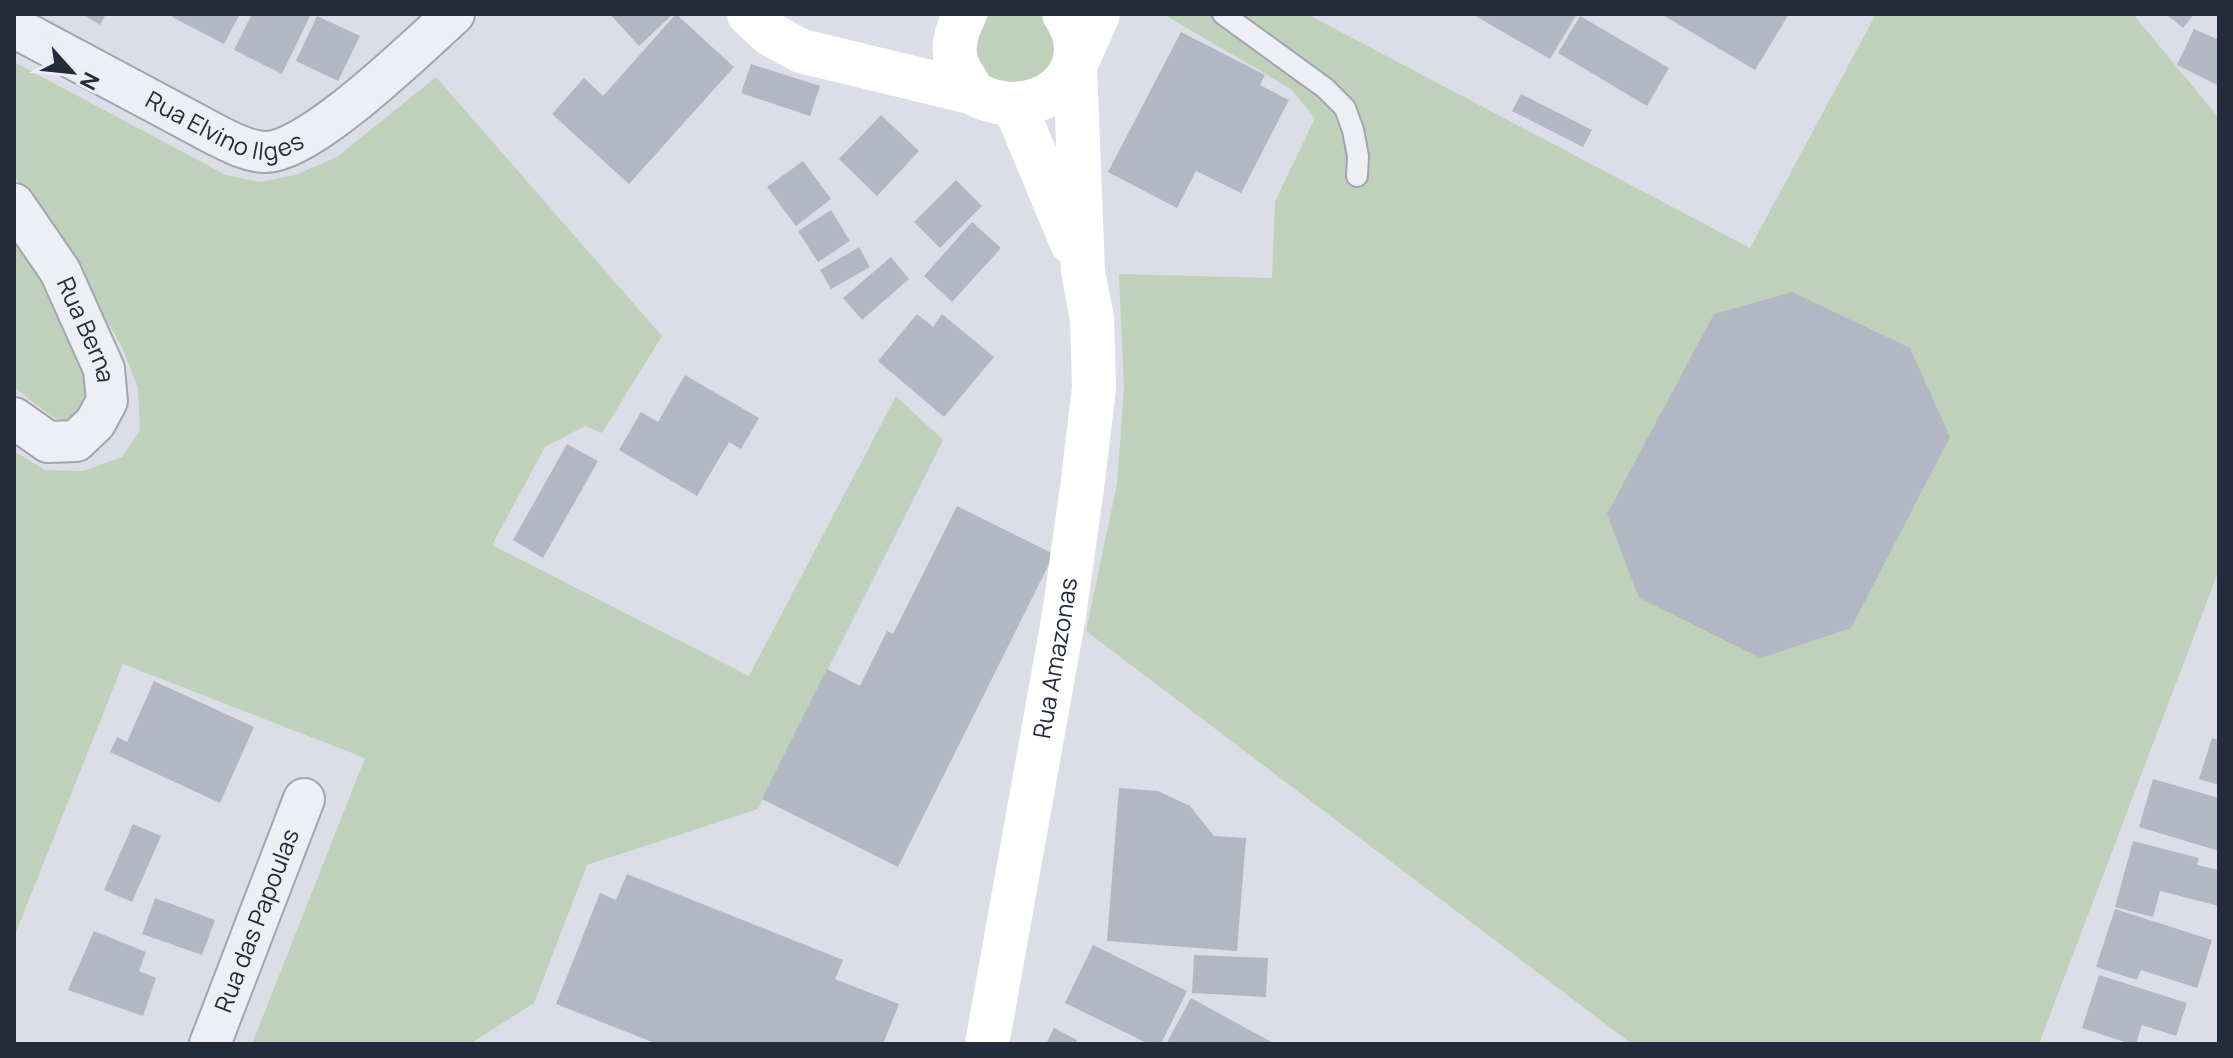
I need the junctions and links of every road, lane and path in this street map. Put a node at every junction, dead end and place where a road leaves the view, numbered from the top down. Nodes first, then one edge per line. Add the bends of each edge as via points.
1 (454, 14) edge
2 (749, 14) edge
3 (965, 14) edge
4 (1064, 14) edge
5 (1098, 14) edge
6 (1209, 14) edge
7 (1231, 20) edge
8 (14, 27) edge
9 (1075, 66) junction
10 (994, 99) junction
11 (1357, 176) dead end
12 (14, 204) edge
13 (1083, 271) junction
14 (14, 418) edge
15 (304, 799) dead end
16 (210, 1044) edge
17 (987, 1044) edge

1 - 8 street, Rua Elvino Ilges via 317,131 267,153 218,136
2 - 10 main road via 770,34 801,51
3 - 10 main road via 954,52 958,70
4 - 9 main road via 1075,37
5 - 9 main road
6 - 7 lane
7 - 11 lane via 1345,108 1358,156
9 - 10 main road via 1057,90 1041,99
9 - 13 main road
10 - 13 main road
12 - 14 street, Rua Berna via 60,271 104,369 107,401 76,441 48,442
13 - 17 main road, Rua Amazonas via 1092,319 1094,388 1082,488
15 - 16 street, Rua das Papoulas

